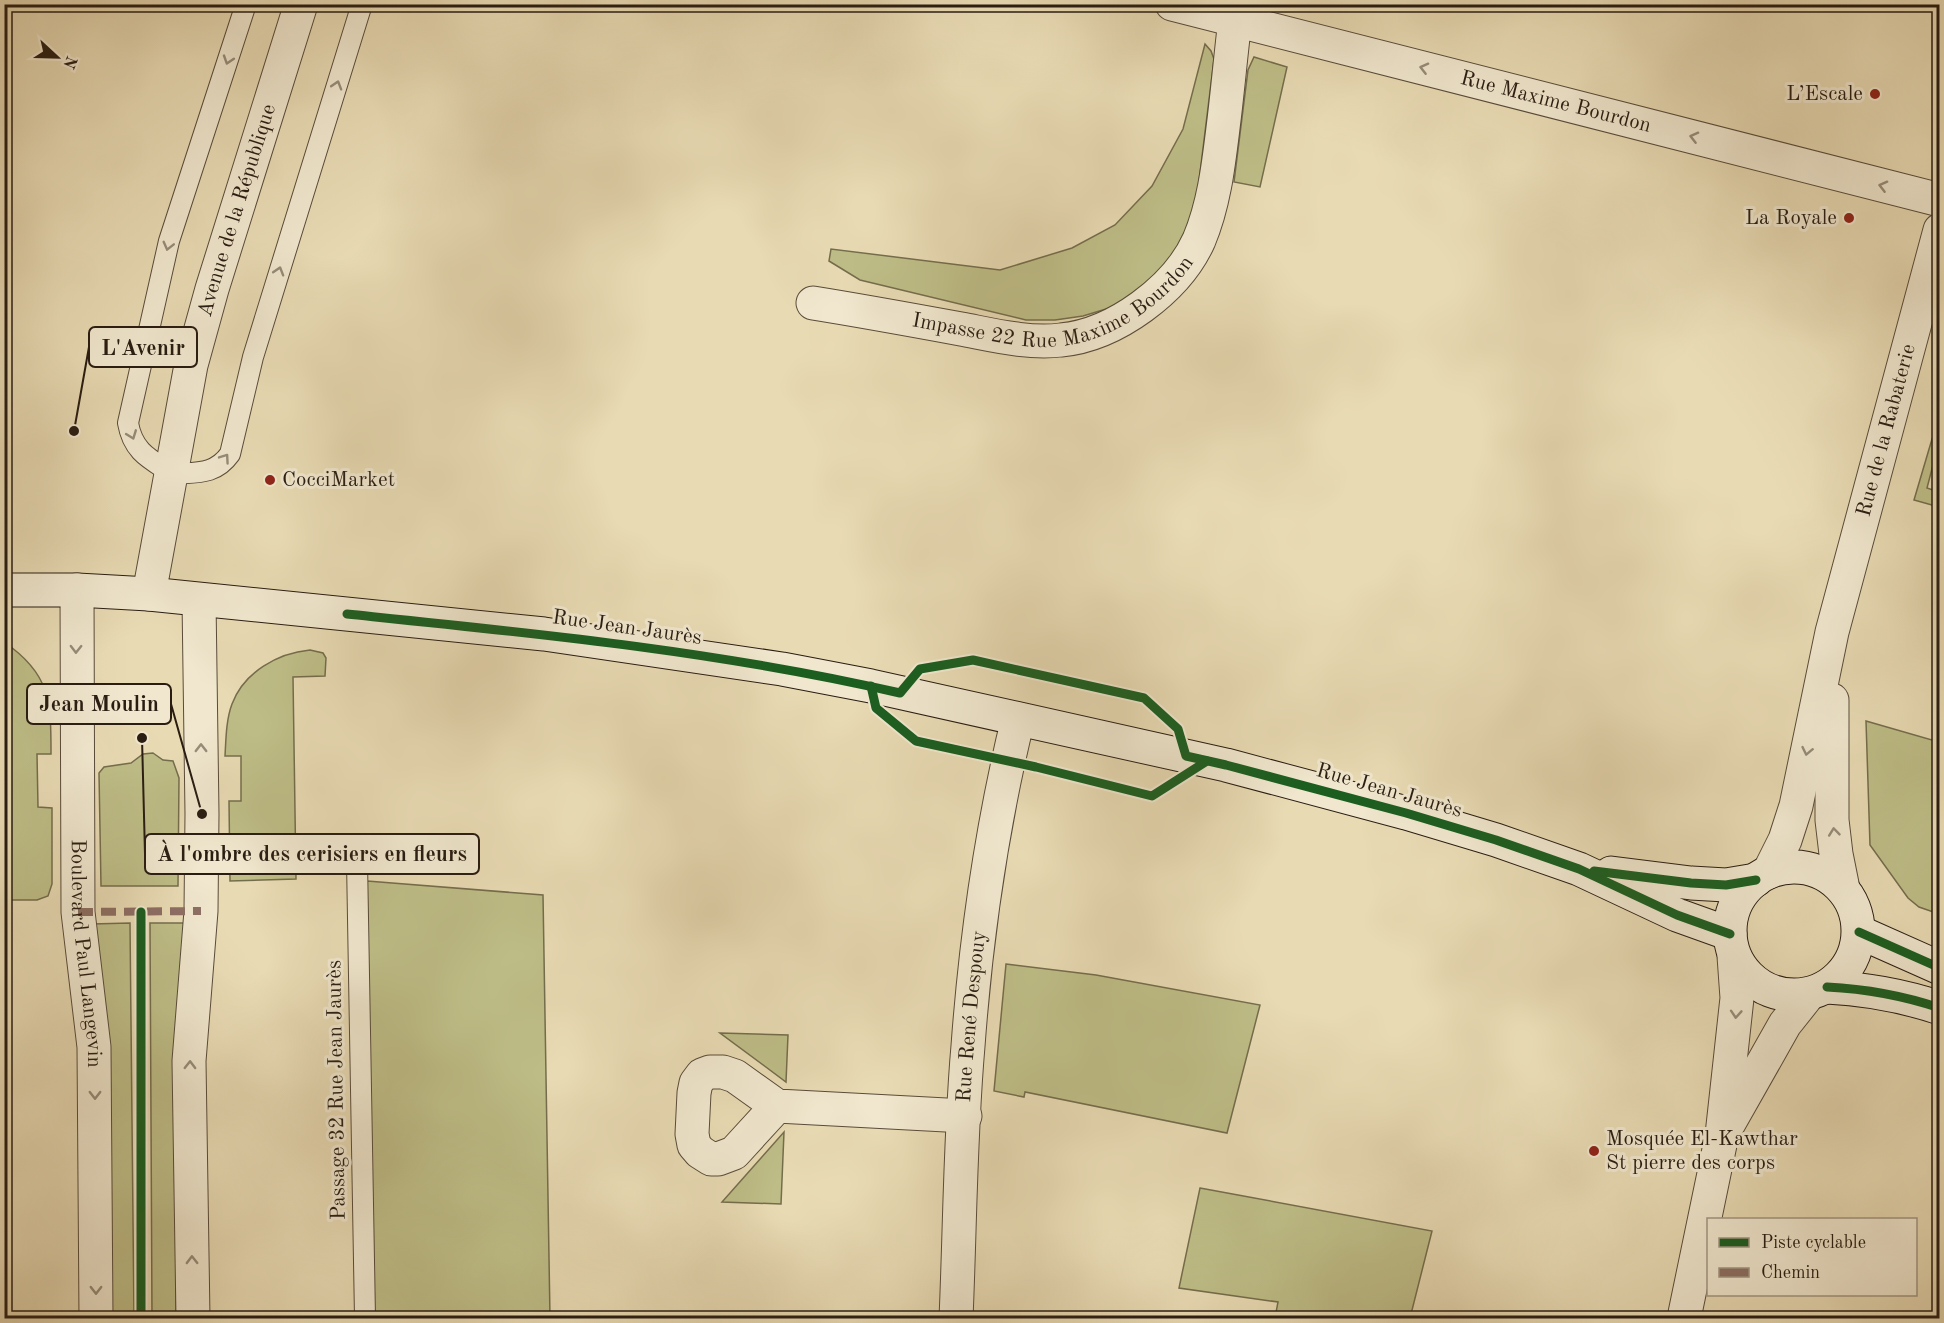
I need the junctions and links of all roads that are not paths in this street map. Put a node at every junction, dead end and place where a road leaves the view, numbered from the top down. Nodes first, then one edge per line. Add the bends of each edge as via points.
1 (246, 4) edge
2 (301, 4) edge
3 (362, 4) edge
4 (1173, 4) edge
5 (1235, 20) junction
6 (1940, 200) edge
7 (1940, 230) edge
8 (813, 303) dead end
9 (173, 474) junction
10 (4, 590) edge
11 (77, 590) junction
12 (149, 594) junction
13 (199, 600) junction
14 (1832, 632) junction
15 (1018, 719) junction
16 (357, 861) dead end
17 (1580, 869) junction
18 (1762, 876) junction
19 (1843, 889) junction
20 (1859, 932) junction
21 (1732, 945) junction
22 (1940, 968) edge
23 (1818, 991) junction
24 (1940, 1008) edge
25 (777, 1106) dead end
26 (965, 1116) junction
27 (1722, 1135) junction
28 (96, 1318) edge
29 (193, 1318) edge
30 (365, 1318) edge
31 (956, 1318) edge
32 (1684, 1318) edge

1 -> 9 lane via 169,241 128,423 131,439 145,455
2 - 9 street, Avenue de la République via 191,364
9 -> 3 lane via 213,470 230,454 253,357
4 - 5 street, Rue Maxime Bourdon
6 -> 5 street, Rue Maxime Bourdon
5 - 8 street, Impasse 22 Rue Maxime Bourdon via 1218,174 1208,212 1183,267 1143,306 1093,332 1061,340 1018,339
7 - 14 street, Rue de la Rabaterie
9 - 12 street, Avenue de la République
10 - 11 street, Rue Jean Jaurès
11 - 12 street, Rue Jean Jaurès
11 -> 28 street, Boulevard Paul Langevin via 78,912 94,1047
12 - 13 street, Rue Jean Jaurès
13 - 15 street, Rue Jean Jaurès via 544,634 849,682
29 -> 13 street via 189,1061 201,911
14 -> 18 street, Rue de la Rabaterie via 1796,806 1785,840
19 -> 14 street, Rue de la Rabaterie via 1832,820
15 - 17 street, Rue Jean Jaurès via 1226,765 1496,840
15 - 26 street, Rue René Despouy via 1004,780 976,961
16 - 30 lane, Passage 32 Rue Jean Jaurès
17 - 18 street via 1691,884 1726,885
17 - 21 street
18 - 19 street via 1785,867 1801,866 1817,870
18 - 21 street via 1741,895 1732,914
19 - 20 street via 1855,910
20 - 22 street
20 - 23 street via 1855,954 1844,972
21 - 23 street via 1746,975 1764,989 1786,995
21 -> 27 street via 1737,998
23 - 24 street via 1868,989
23 - 27 street via 1785,1024
25 - 26 street
26 - 31 street, Rue René Despouy
27 - 32 street

